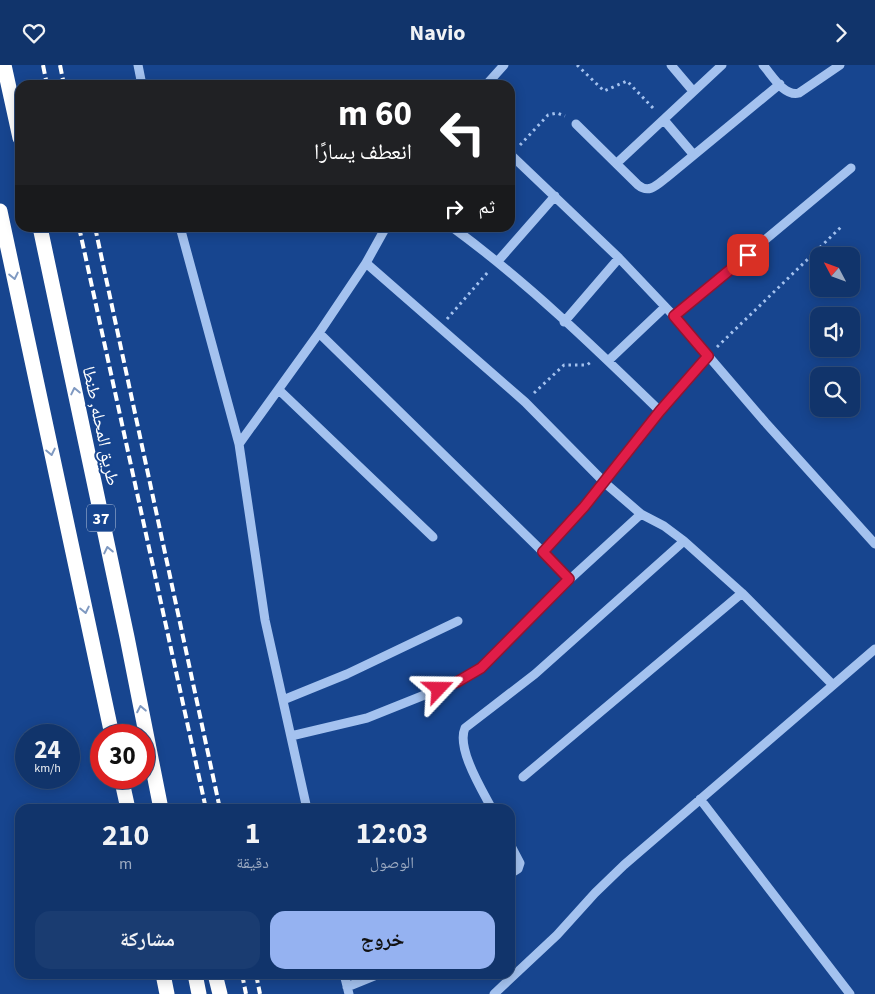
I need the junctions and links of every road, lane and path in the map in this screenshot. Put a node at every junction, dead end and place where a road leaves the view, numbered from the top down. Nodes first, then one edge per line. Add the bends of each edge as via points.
1 (4, 65) edge
2 (138, 65) edge
3 (504, 65) edge
4 (577, 65) edge
5 (670, 65) edge
6 (722, 65) edge
7 (763, 65) edge
8 (840, 65) edge
9 (826, 68) edge
10 (141, 80) edge
11 (490, 80) edge
12 (780, 84) junction
13 (693, 91) junction
14 (15, 115) edge
15 (664, 120) junction
16 (576, 124) joint
17 (515, 150) edge
18 (693, 154) junction
19 (515, 160) edge
20 (617, 163) junction
21 (851, 168) dead end
22 (555, 196) junction
23 (0, 211) edge
24 (841, 227) dead end
25 (41, 232) edge
26 (181, 232) edge
27 (383, 232) edge
28 (459, 232) edge
29 (619, 258) junction
30 (498, 261) junction
31 (366, 263) junction
32 (665, 307) junction
33 (674, 316) junction
34 (564, 322) junction
35 (440, 327) junction
36 (319, 333) junction
37 (708, 356) junction
38 (605, 358) junction
39 (279, 390) junction
40 (525, 402) junction
41 (660, 411) junction
42 (239, 444) junction
43 (605, 483) junction
44 (641, 514) junction
45 (433, 537) dead end
46 (684, 541) junction
47 (875, 544) edge
48 (543, 552) junction
49 (569, 579) junction
50 (742, 593) junction
51 (458, 621) dead end
52 (875, 649) edge
53 (833, 685) junction
54 (283, 700) junction
55 (110, 724) edge
56 (291, 736) junction
57 (523, 777) dead end
58 (124, 789) edge
59 (700, 799) junction
60 (127, 804) edge
61 (160, 804) edge
62 (307, 804) edge
63 (490, 804) edge
64 (515, 854) edge
65 (515, 871) edge
66 (515, 974) edge
67 (164, 979) edge
68 (196, 979) edge
69 (216, 979) edge
70 (370, 979) edge
71 (510, 979) edge
72 (348, 991) edge
73 (167, 994) edge
74 (199, 994) edge
75 (220, 994) edge
76 (494, 994) edge
77 (850, 994) edge

1 - 14 highway
2 - 10 street
3 - 11 street
4 - 15 path via 604,91 627,81
5 - 13 street
6 - 13 street
7 - 12 street
8 - 9 street
9 - 12 street via 799,93 785,90
12 - 18 street
13 - 15 street
15 - 18 street
15 - 20 street
16 - 17 path via 564,115 548,115
16 - 20 street
18 - 20 street via 648,190 640,187
19 - 22 street
21 - 33 street
22 - 29 street
22 - 30 street
23 -> 55 highway, 37
24 - 37 path
61 -> 25 highway, طريق المحله, طنطا / 37
26 - 42 street
27 - 31 street
28 - 30 street
29 - 32 street
29 - 34 street
30 - 34 street
30 - 35 path
31 - 35 street
31 - 36 street
32 - 33 street
32 - 38 street
33 - 37 street
34 - 38 street
35 - 40 street
36 - 39 street
36 - 48 street
37 - 41 street
37 - 47 street
38 - 40 path via 587,365 564,365
38 - 41 street
39 - 42 street
39 - 45 street
40 - 43 street
41 - 43 street
42 - 54 street via 265,620
43 - 44 street
43 - 48 street
44 - 46 street
44 - 49 street
46 - 50 street
46 - 63 street via 535,674 466,728 462,735 467,757
48 - 49 street
49 - 56 street via 490,660 465,677 367,718
50 - 53 street
50 - 57 street
51 - 54 street via 347,675
52 - 53 street
53 - 59 street
54 - 56 street
56 - 62 street
58 - 60 highway
59 - 66 street via 612,875 557,935
59 - 77 street
64 - 65 street via 520,863
67 - 73 highway
68 - 74 highway
69 - 75 highway
70 - 72 street
71 - 76 street

